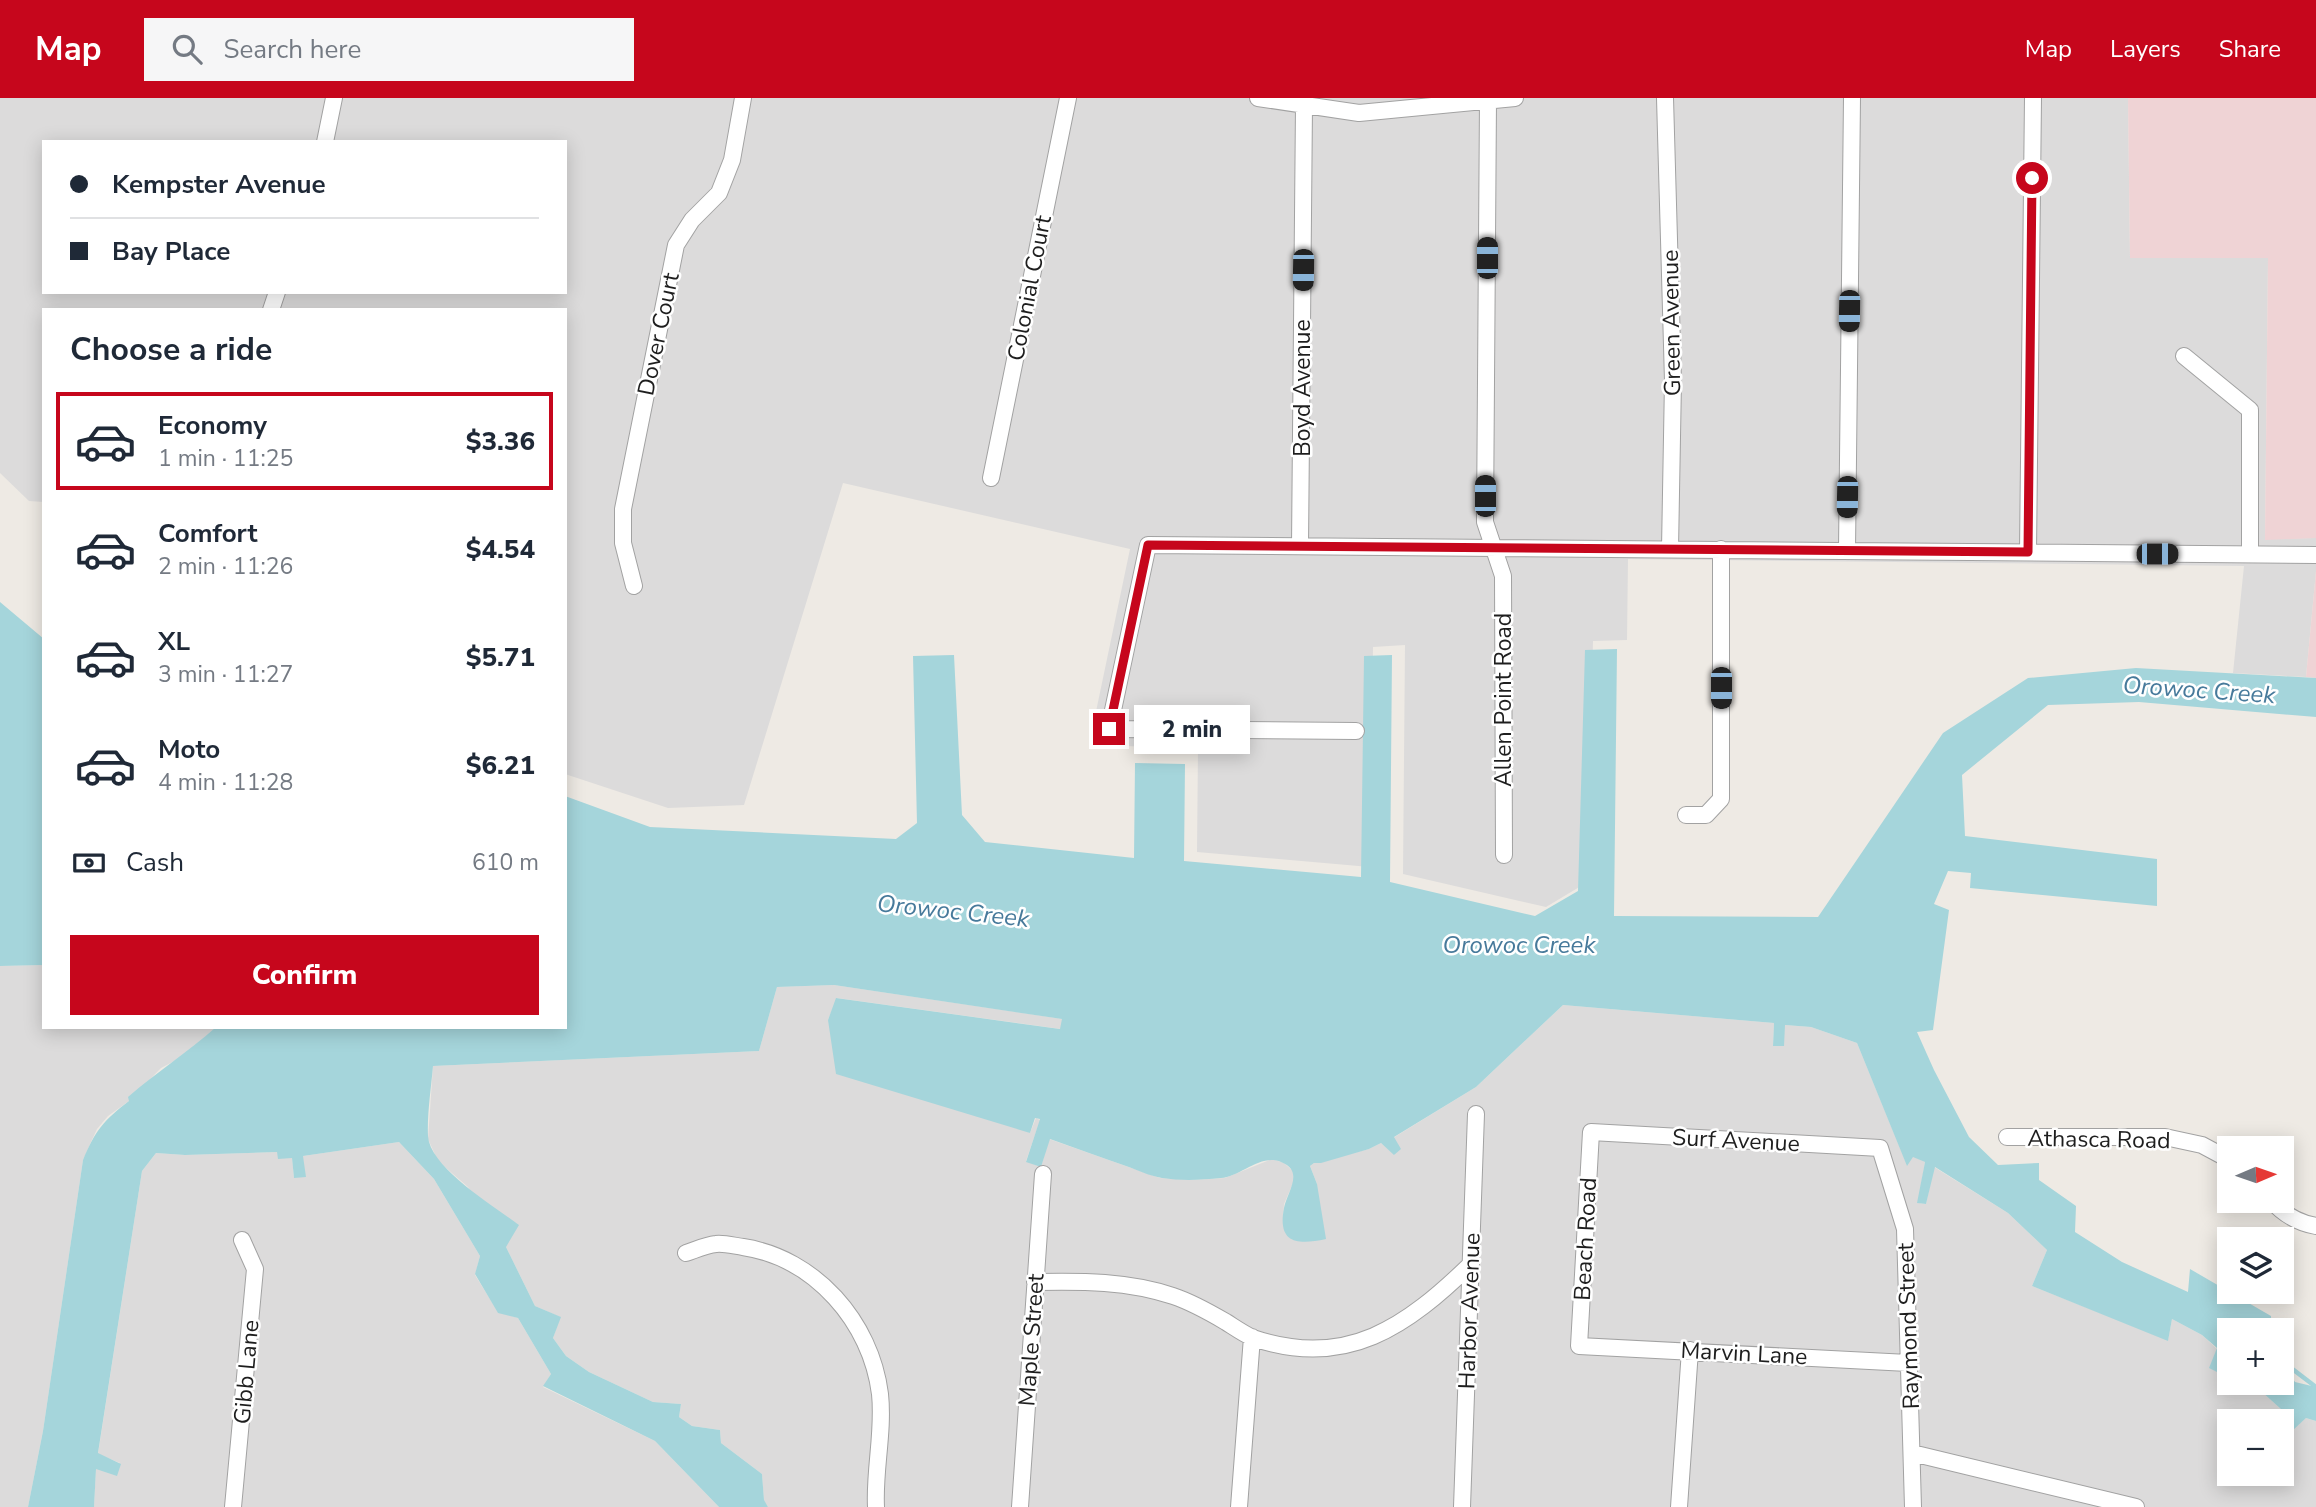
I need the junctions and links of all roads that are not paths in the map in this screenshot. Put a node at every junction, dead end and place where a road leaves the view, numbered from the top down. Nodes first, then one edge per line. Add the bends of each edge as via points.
1 (334, 98) edge
2 (743, 98) edge
3 (1068, 98) edge
4 (1258, 98) edge
5 (1515, 98) edge
6 (1665, 98) edge
7 (1852, 98) edge
8 (2033, 98) edge
9 (1488, 100) junction
10 (1304, 105) junction
11 (325, 140) edge
12 (2184, 356) dead end
13 (991, 478) dead end
14 (1300, 546) junction
15 (1493, 548) junction
16 (1670, 549) junction
17 (1721, 549) junction
18 (1847, 550) junction
19 (2028, 552) junction
20 (2250, 554) junction
21 (2316, 555) edge
22 (634, 586) dead end
23 (1356, 731) dead end
24 (1686, 815) dead end
25 (1504, 855) dead end
26 (1476, 1114) dead end
27 (1591, 1132) joint
28 (2007, 1136) dead end
29 (1880, 1148) joint
30 (2217, 1153) edge
31 (1043, 1174) dead end
32 (2286, 1213) edge
33 (2316, 1226) edge
34 (242, 1240) dead end
35 (685, 1253) dead end
36 (1471, 1264) junction
37 (1035, 1282) junction
38 (1252, 1337) junction
39 (1579, 1346) joint
40 (1690, 1350) junction
41 (1908, 1363) junction
42 (1912, 1453) junction
43 (233, 1507) edge
44 (876, 1507) edge
45 (1020, 1507) edge
46 (1239, 1507) edge
47 (1462, 1507) edge
48 (1679, 1507) edge
49 (1913, 1507) edge
50 (2136, 1507) edge

1 - 11 street
2 - 22 street, Dover Court via 732,160 719,193 692,220 676,245 623,509 623,543
3 - 13 street, Colonial Court
4 - 10 street
5 - 9 street
6 - 16 street, Green Avenue via 1673,380
7 - 18 street
8 - 19 street
9 - 10 street via 1359,113
9 - 15 street, Allen Point Road via 1485,522
10 - 14 street, Boyd Avenue
12 - 20 street via 2250,411
14 - 15 street
14 - 23 street via 1148,545 1109,729
15 - 16 street
15 - 25 street, Allen Point Road via 1503,576
16 - 17 street
17 - 18 street
17 - 24 street via 1721,799 1706,815
18 - 19 street
19 - 20 street
20 - 21 street
26 - 36 street, Harbor Avenue
27 - 29 street, Surf Avenue
27 - 39 street, Beach Road
28 - 30 street, Athasca Road via 2165,1137
29 - 41 street, Raymond Street via 1905,1229
31 - 37 street, Maple Street
32 - 33 street
34 - 43 street, Gibb Lane via 256,1269
35 - 44 street via 718,1243 758,1250 799,1266 829,1290 854,1321 880,1394
36 - 38 street via 1435,1300 1403,1322 1354,1343 1295,1347
36 - 47 street, Harbor Avenue
37 - 38 street via 1132,1285 1174,1296
37 - 45 street, Maple Street
38 - 46 street
39 - 40 street, Marvin Lane
40 - 41 street, Marvin Lane
40 - 48 street
41 - 42 street, Raymond Street
42 - 49 street, Raymond Street
42 - 50 street

